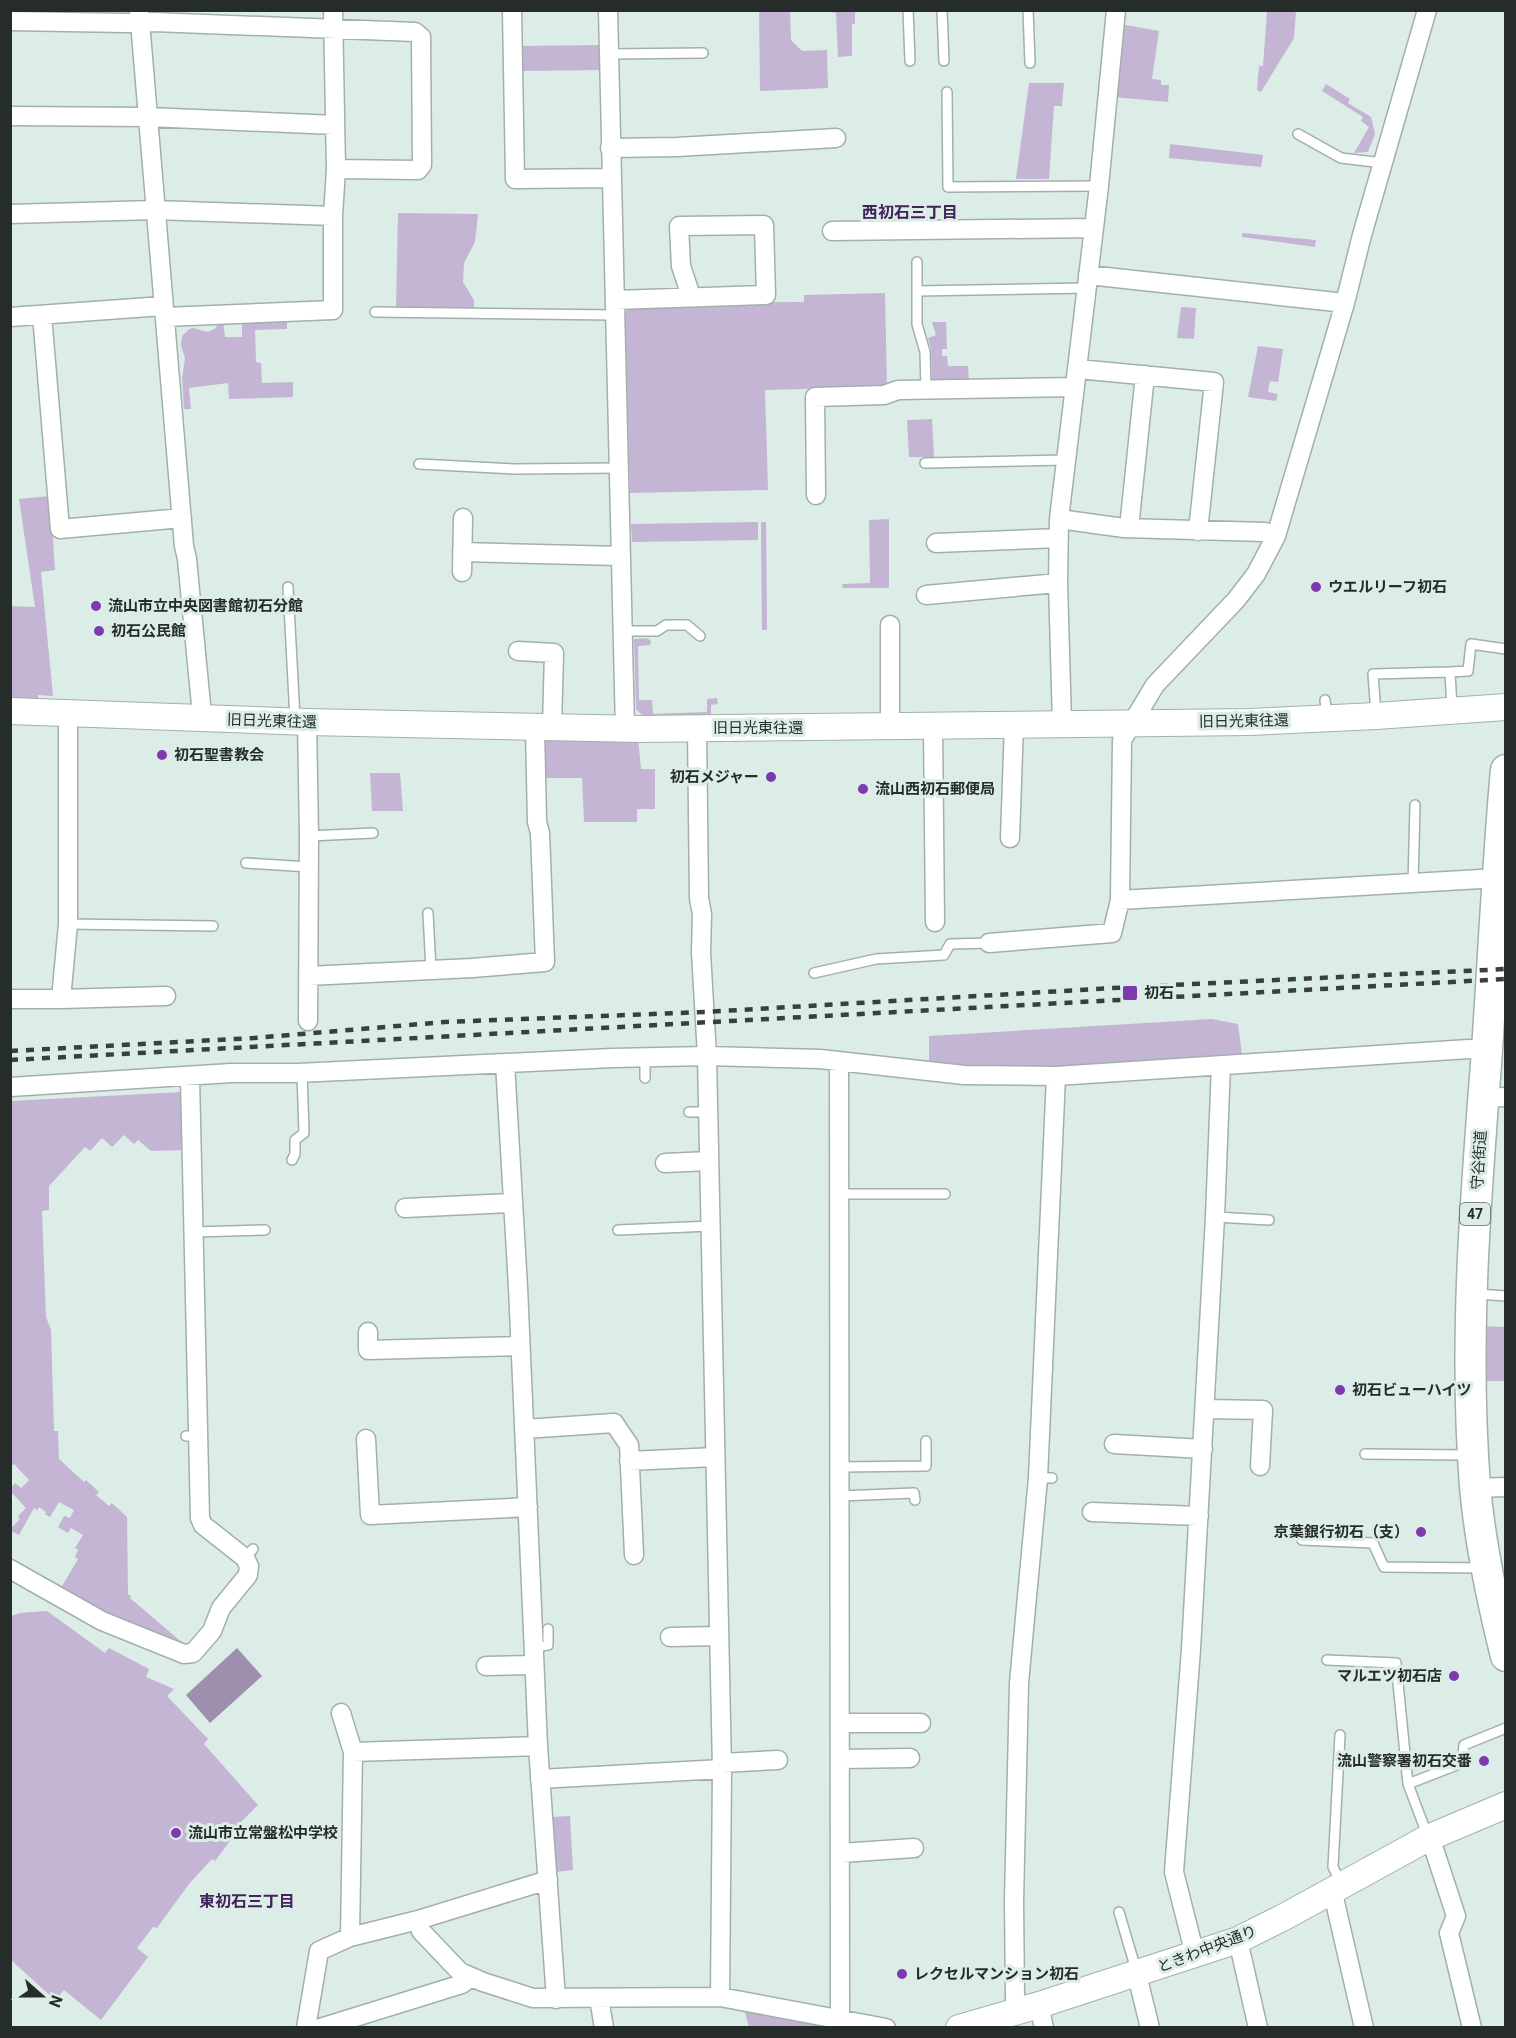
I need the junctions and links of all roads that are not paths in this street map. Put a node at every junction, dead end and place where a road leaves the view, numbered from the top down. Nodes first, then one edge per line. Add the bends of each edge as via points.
1 (333, 10) edge
2 (512, 10) edge
3 (608, 10) edge
4 (908, 10) edge
5 (942, 10) edge
6 (1028, 10) edge
7 (1116, 10) edge
8 (1427, 10) edge
9 (140, 17) edge
10 (10, 21) edge
11 (333, 30) junction
12 (703, 53) dead end
13 (608, 54) junction
14 (910, 61) dead end
15 (945, 61) dead end
16 (1030, 63) dead end
17 (947, 92) dead end
18 (10, 116) edge
19 (148, 117) junction
20 (335, 125) junction
21 (1298, 134) dead end
22 (836, 138) dead end
23 (610, 148) junction
24 (1383, 163) junction
25 (336, 169) junction
26 (611, 178) junction
27 (1100, 186) junction
28 (155, 210) junction
29 (10, 214) edge
30 (333, 216) junction
31 (1094, 228) junction
32 (832, 231) dead end
33 (917, 262) dead end
34 (1088, 281) junction
35 (917, 291) junction
36 (690, 296) junction
37 (1345, 303) junction
38 (615, 307) junction
39 (164, 311) junction
40 (375, 312) dead end
41 (42, 315) junction
42 (10, 317) edge
43 (1145, 375) junction
44 (1077, 378) junction
45 (926, 389) junction
46 (1066, 460) junction
47 (925, 463) dead end
48 (418, 464) dead end
49 (619, 468) junction
50 (816, 495) dead end
51 (182, 518) junction
52 (463, 518) dead end
53 (1059, 519) junction
54 (1129, 528) junction
55 (1198, 531) junction
56 (1275, 536) junction
57 (1059, 538) junction
58 (936, 543) dead end
59 (462, 552) junction
60 (620, 556) junction
61 (462, 572) dead end
62 (1058, 583) junction
63 (288, 586) dead end
64 (926, 595) dead end
65 (890, 625) dead end
66 (622, 631) junction
67 (700, 636) dead end
68 (1506, 649) edge
69 (518, 651) dead end
70 (1450, 672) junction
71 (1506, 707) edge
72 (1452, 710) junction
73 (10, 711) edge
74 (68, 713) junction
75 (1376, 716) junction
76 (200, 719) junction
77 (301, 722) junction
78 (1132, 722) junction
79 (1062, 723) junction
80 (1014, 724) junction
81 (890, 726) junction
82 (933, 726) junction
83 (544, 727) junction
84 (697, 728) junction
85 (625, 729) junction
86 (1506, 770) edge
87 (1415, 805) dead end
88 (1503, 821) edge
89 (373, 832) dead end
90 (309, 836) junction
91 (1010, 838) dead end
92 (246, 863) dead end
93 (309, 867) junction
94 (1498, 878) junction
95 (1413, 884) junction
96 (1120, 900) junction
97 (429, 913) dead end
98 (935, 922) dead end
99 (68, 924) junction
100 (213, 926) dead end
101 (989, 943) joint
102 (431, 970) junction
103 (814, 973) dead end
104 (308, 976) junction
105 (166, 996) dead end
106 (10, 999) edge
107 (62, 999) junction
108 (308, 1021) dead end
109 (1487, 1050) junction
110 (708, 1056) junction
111 (645, 1058) junction
112 (839, 1061) junction
113 (505, 1063) junction
114 (1221, 1065) junction
115 (302, 1073) junction
116 (1056, 1076) junction
117 (189, 1077) junction
118 (645, 1078) dead end
119 (10, 1087) edge
120 (1494, 1098) edge
121 (708, 1112) junction
122 (689, 1113) dead end
123 (292, 1160) dead end
124 (709, 1161) junction
125 (665, 1163) dead end
126 (839, 1194) junction
127 (945, 1194) dead end
128 (512, 1203) junction
129 (405, 1208) dead end
130 (1215, 1217) junction
131 (1269, 1220) dead end
132 (711, 1226) junction
133 (266, 1230) dead end
134 (618, 1230) dead end
135 (190, 1242) junction
136 (1471, 1294) junction
137 (1505, 1295) edge
138 (368, 1332) dead end
139 (520, 1346) junction
140 (1205, 1409) junction
141 (524, 1429) junction
142 (366, 1439) dead end
143 (926, 1441) dead end
144 (1114, 1444) dead end
145 (1203, 1449) junction
146 (1365, 1454) dead end
147 (1474, 1456) junction
148 (716, 1457) junction
149 (629, 1461) junction
150 (1260, 1466) dead end
151 (840, 1467) junction
152 (1506, 1487) edge
153 (1475, 1488) junction
154 (840, 1496) junction
155 (915, 1500) dead end
156 (528, 1507) junction
157 (1092, 1512) dead end
158 (1199, 1516) junction
159 (1302, 1540) dead end
160 (634, 1555) dead end
161 (1486, 1568) junction
162 (10, 1569) edge
163 (1501, 1614) edge
164 (548, 1629) dead end
165 (719, 1636) junction
166 (670, 1637) dead end
167 (534, 1656) junction
168 (1506, 1656) edge
169 (1326, 1660) dead end
170 (486, 1666) dead end
171 (341, 1713) dead end
172 (840, 1723) junction
173 (921, 1724) dead end
174 (1506, 1728) edge
175 (1340, 1735) dead end
176 (538, 1746) junction
177 (352, 1752) junction
178 (910, 1758) dead end
179 (841, 1759) junction
180 (778, 1760) dead end
181 (722, 1766) junction
182 (540, 1779) junction
183 (1408, 1784) junction
184 (1506, 1805) edge
185 (1428, 1838) junction
186 (914, 1848) dead end
187 (841, 1853) junction
188 (548, 1880) junction
189 (1336, 1887) junction
190 (1119, 1912) dead end
191 (418, 1920) junction
192 (350, 1937) junction
193 (1238, 1940) junction
194 (1195, 1954) junction
195 (1137, 1975) junction
196 (471, 1977) junction
197 (720, 1997) junction
198 (599, 1998) junction
199 (556, 1999) junction
200 (1034, 2015) edge
201 (840, 2019) junction
202 (306, 2028) edge
203 (320, 2028) edge
204 (604, 2028) edge
205 (886, 2028) edge
206 (959, 2028) edge
207 (1150, 2028) edge
208 (1258, 2028) edge
209 (1364, 2028) edge
210 (1472, 2028) edge

1 - 11 street
2 - 26 street via 515,179
3 - 13 street
4 - 14 lane
5 - 15 lane
6 - 16 lane
7 - 27 street
8 - 24 street
9 - 10 street
9 - 11 street via 154,22
9 - 19 street
11 - 20 street
11 - 25 street via 415,32 421,37 422,165 418,170
12 - 13 lane
13 - 23 street
17 - 27 lane via 948,187
18 - 19 street
19 - 20 street
19 - 28 street
20 - 25 street
21 - 24 lane via 1341,158
22 - 23 street
23 - 26 street
24 - 37 street via 1369,190 1356,234
25 - 30 street
26 - 38 street
27 - 31 street
28 - 29 street
28 - 30 street
28 - 39 street
30 - 39 street via 333,310
31 - 32 street
31 - 34 street
33 - 35 lane
34 - 35 lane
34 - 37 street
34 - 44 street
35 - 45 lane via 917,324 925,352
36 - 36 street via 766,295 764,225 679,226 681,266
36 - 38 street
37 - 56 street
38 - 40 lane
38 - 49 street
39 - 41 street
39 - 51 street
41 - 42 street
41 - 51 street via 60,529
43 - 44 street
43 - 54 street
43 - 55 street via 1214,382
44 - 45 street
44 - 46 street
45 - 50 street via 815,397
46 - 47 lane
46 - 53 street
48 - 49 lane via 515,469
49 - 60 street
51 - 76 street
52 - 59 street
53 - 54 street
53 - 57 street
54 - 55 street
55 - 56 street via 1265,532
56 - 78 street via 1256,574 1155,685
57 - 58 street
57 - 62 street
59 - 60 street
59 - 61 street
60 - 66 street
62 - 64 street
62 - 79 street
63 - 77 lane
65 - 81 street
66 - 67 lane via 657,631 666,625 687,625
66 - 85 street
68 - 70 lane via 1471,644 1468,671
69 - 83 street via 554,653
70 - 72 lane
70 - 75 lane via 1373,674
71 - 72 street, 旧日光東往還
72 - 75 street, 旧日光東往還
73 - 74 street, 旧日光東往還
74 - 76 street, 旧日光東往還
74 - 99 street
75 - 78 street, 旧日光東往還 via 1326,709 1251,722
76 - 77 street, 旧日光東往還
77 - 83 street, 旧日光東往還
77 - 90 street
78 - 79 street, 旧日光東往還
78 - 96 street via 1122,740
79 - 80 street, 旧日光東往還
80 - 82 street, 旧日光東往還
80 - 91 street
81 - 82 street, 旧日光東往還
81 - 84 street, 旧日光東往還
82 - 98 street
83 - 85 street, 旧日光東往還
83 - 102 street via 537,822 546,963
84 - 85 street, 旧日光東往還
84 - 110 street via 699,898
86 - 88 main road, 守谷街道 / 47
87 - 95 lane
88 - 94 main road, 守谷街道 / 47
89 - 90 lane
90 - 93 street
92 - 93 lane
93 - 104 street
94 - 95 street
94 - 109 main road, 守谷街道 / 47
95 - 96 street
96 - 101 street via 1112,933
97 - 102 lane
99 - 100 lane
99 - 107 street
101 - 103 lane via 950,944 944,955 876,959
102 - 104 street
104 - 108 street
105 - 107 street
106 - 107 street
109 - 114 street via 1252,1069
109 - 120 main road, 守谷街道 / 47
110 - 111 street
110 - 112 street
110 - 121 street
111 - 113 street
111 - 118 lane
112 - 116 street via 964,1075
112 - 126 street
113 - 115 street
113 - 128 street
114 - 116 street
114 - 130 street via 1223,1128
115 - 117 street
115 - 123 lane via 304,1133 295,1140
116 - 200 street via 1045,1478 1019,1683 1015,1998
117 - 119 street
117 - 135 street
120 - 136 main road, 守谷街道 / 47
121 - 122 lane
121 - 124 street
124 - 125 street
124 - 132 street
126 - 127 lane
126 - 151 street via 845,1406
128 - 129 street
128 - 139 street
130 - 131 lane
130 - 140 street
132 - 134 lane
132 - 148 street
133 - 135 lane
135 - 162 street via 192,1436 200,1518 203,1525 249,1553 248,1575 230,1589 212,1631 201,1645 193,1653 184,1654 102,1621
136 - 137 lane
136 - 147 main road, 守谷街道 / 47
138 - 139 street via 368,1350
139 - 141 street
140 - 145 street
140 - 150 street via 1263,1410
141 - 149 street via 552,1421 614,1423 629,1445
141 - 156 street
142 - 156 street via 370,1515
143 - 151 lane via 926,1466
144 - 145 street
145 - 158 street
146 - 147 lane
147 - 153 main road, 守谷街道 / 47
148 - 149 street
148 - 165 street
149 - 160 street
151 - 154 street
152 - 153 street
153 - 161 main road, 守谷街道 / 47
154 - 155 lane via 914,1493
154 - 172 street
156 - 167 street
157 - 158 street
158 - 194 street via 1174,1872
159 - 161 lane via 1373,1543 1384,1567
161 - 163 main road, 守谷街道 / 47
163 - 168 main road, 守谷街道 / 47
164 - 167 lane via 548,1645
165 - 166 street
165 - 181 street
167 - 170 street
167 - 176 street
169 - 183 lane via 1396,1663
171 - 177 street
172 - 173 street
172 - 179 street
174 - 183 lane via 1464,1745 1462,1763
175 - 189 lane via 1333,1867
176 - 177 street
176 - 182 street
177 - 192 street
178 - 179 street
179 - 187 street
180 - 181 street
181 - 182 street
181 - 197 street
182 - 188 street
183 - 185 lane
184 - 185 street, ときわ中央通り
185 - 189 street, ときわ中央通り
185 - 210 street via 1456,1916 1449,1933
186 - 187 street
187 - 201 street
188 - 191 street
188 - 199 street
189 - 193 street, ときわ中央通り
189 - 209 street
190 - 195 lane
191 - 192 street
191 - 196 street via 429,1939 460,1972
192 - 202 street via 319,1951
193 - 194 street, ときわ中央通り
193 - 208 street
194 - 195 street, ときわ中央通り
195 - 200 street, ときわ中央通り
195 - 207 street
196 - 199 street via 533,1998
196 - 203 street via 462,1984
197 - 198 street
197 - 201 street
198 - 199 street
198 - 204 street
200 - 206 street, ときわ中央通り
201 - 205 street

